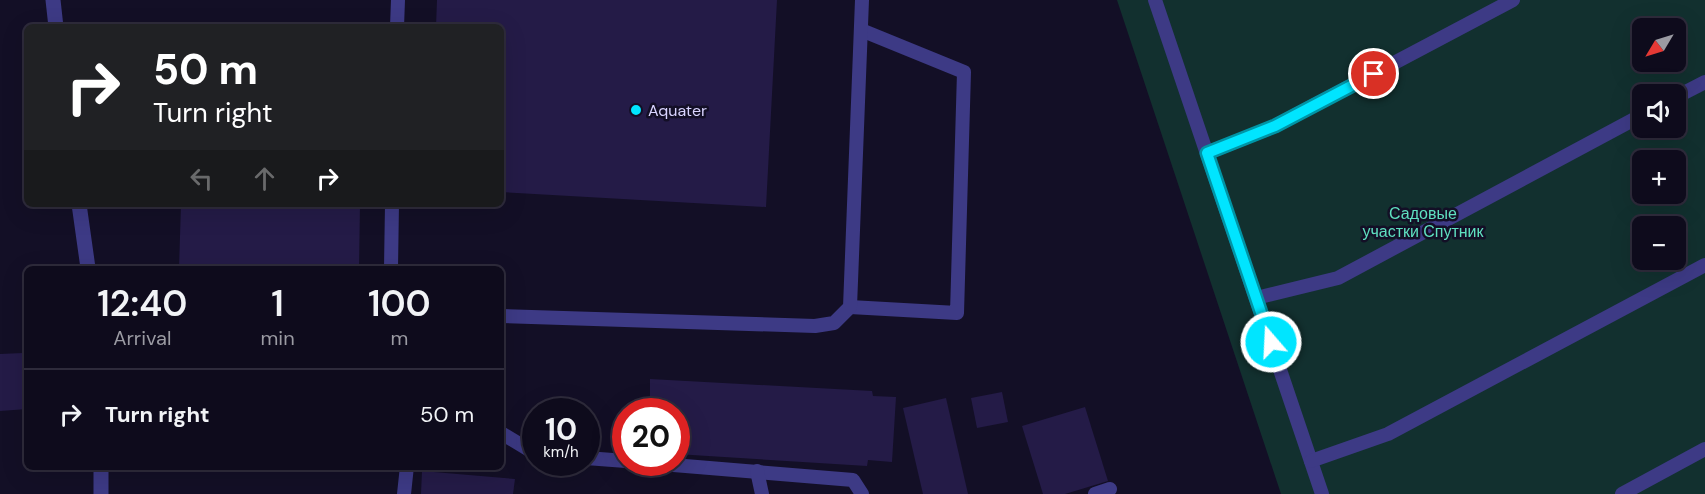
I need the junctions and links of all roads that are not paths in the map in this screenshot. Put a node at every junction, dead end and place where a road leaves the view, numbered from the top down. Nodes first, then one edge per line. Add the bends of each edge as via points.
1 (53, 0) edge
2 (398, 0) edge
3 (862, 0) edge
4 (1155, 0) edge
5 (1513, 0) edge
6 (56, 24) edge
7 (397, 24) edge
8 (861, 30) junction
9 (1705, 81) edge
10 (1686, 91) edge
11 (1632, 120) edge
12 (1207, 153) junction
13 (79, 207) edge
14 (392, 207) edge
15 (1705, 265) edge
16 (88, 266) edge
17 (391, 266) edge
18 (1256, 298) junction
19 (850, 307) junction
20 (504, 316) edge
21 (504, 435) edge
22 (522, 446) edge
23 (1705, 449) edge
24 (1311, 461) junction
25 (690, 466) edge
26 (101, 470) edge
27 (407, 470) edge
28 (757, 471) junction
29 (1110, 489) dead end
30 (101, 494) edge
31 (404, 494) edge
32 (762, 494) edge
33 (861, 494) edge
34 (1095, 494) edge
35 (1322, 494) edge
36 (1622, 494) edge

1 - 6 street
2 - 7 lane
3 - 8 lane
4 - 12 lane
5 - 12 lane via 1275,126
8 - 19 lane
8 - 19 lane via 964,72 957,313
9 - 10 lane
11 - 18 lane via 1338,278
12 - 18 lane
13 - 16 street
14 - 17 lane
15 - 24 lane via 1388,434
18 - 24 lane
19 - 20 lane via 834,323 815,326
21 - 22 lane
23 - 36 lane
24 - 35 lane
25 - 28 lane
26 - 30 street
27 - 31 lane
28 - 32 lane
28 - 33 lane via 853,480
29 - 34 lane

